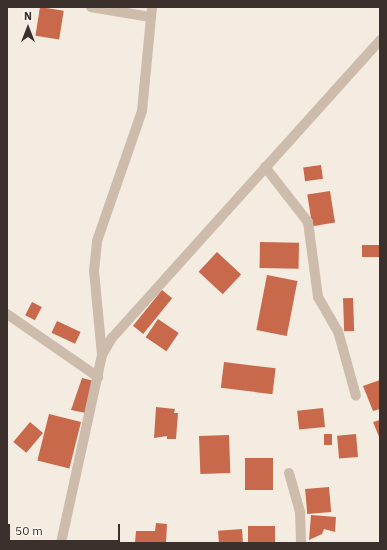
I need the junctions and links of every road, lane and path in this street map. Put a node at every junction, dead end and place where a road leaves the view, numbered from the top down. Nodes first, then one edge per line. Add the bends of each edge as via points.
1 (91, 7) edge
2 (151, 12) edge
3 (380, 40) edge
4 (265, 167) junction
5 (7, 314) edge
6 (102, 355) junction
7 (98, 377) junction
8 (356, 396) dead end
9 (289, 473) dead end
10 (61, 543) edge
11 (301, 543) edge

1 - 2 street
2 - 6 street via 151,38 142,111 107,205 97,241 94,271
3 - 4 street
4 - 6 street via 112,338
4 - 8 street via 308,222 318,297 338,331
5 - 7 street
6 - 7 street
7 - 10 street
9 - 11 street via 300,512

